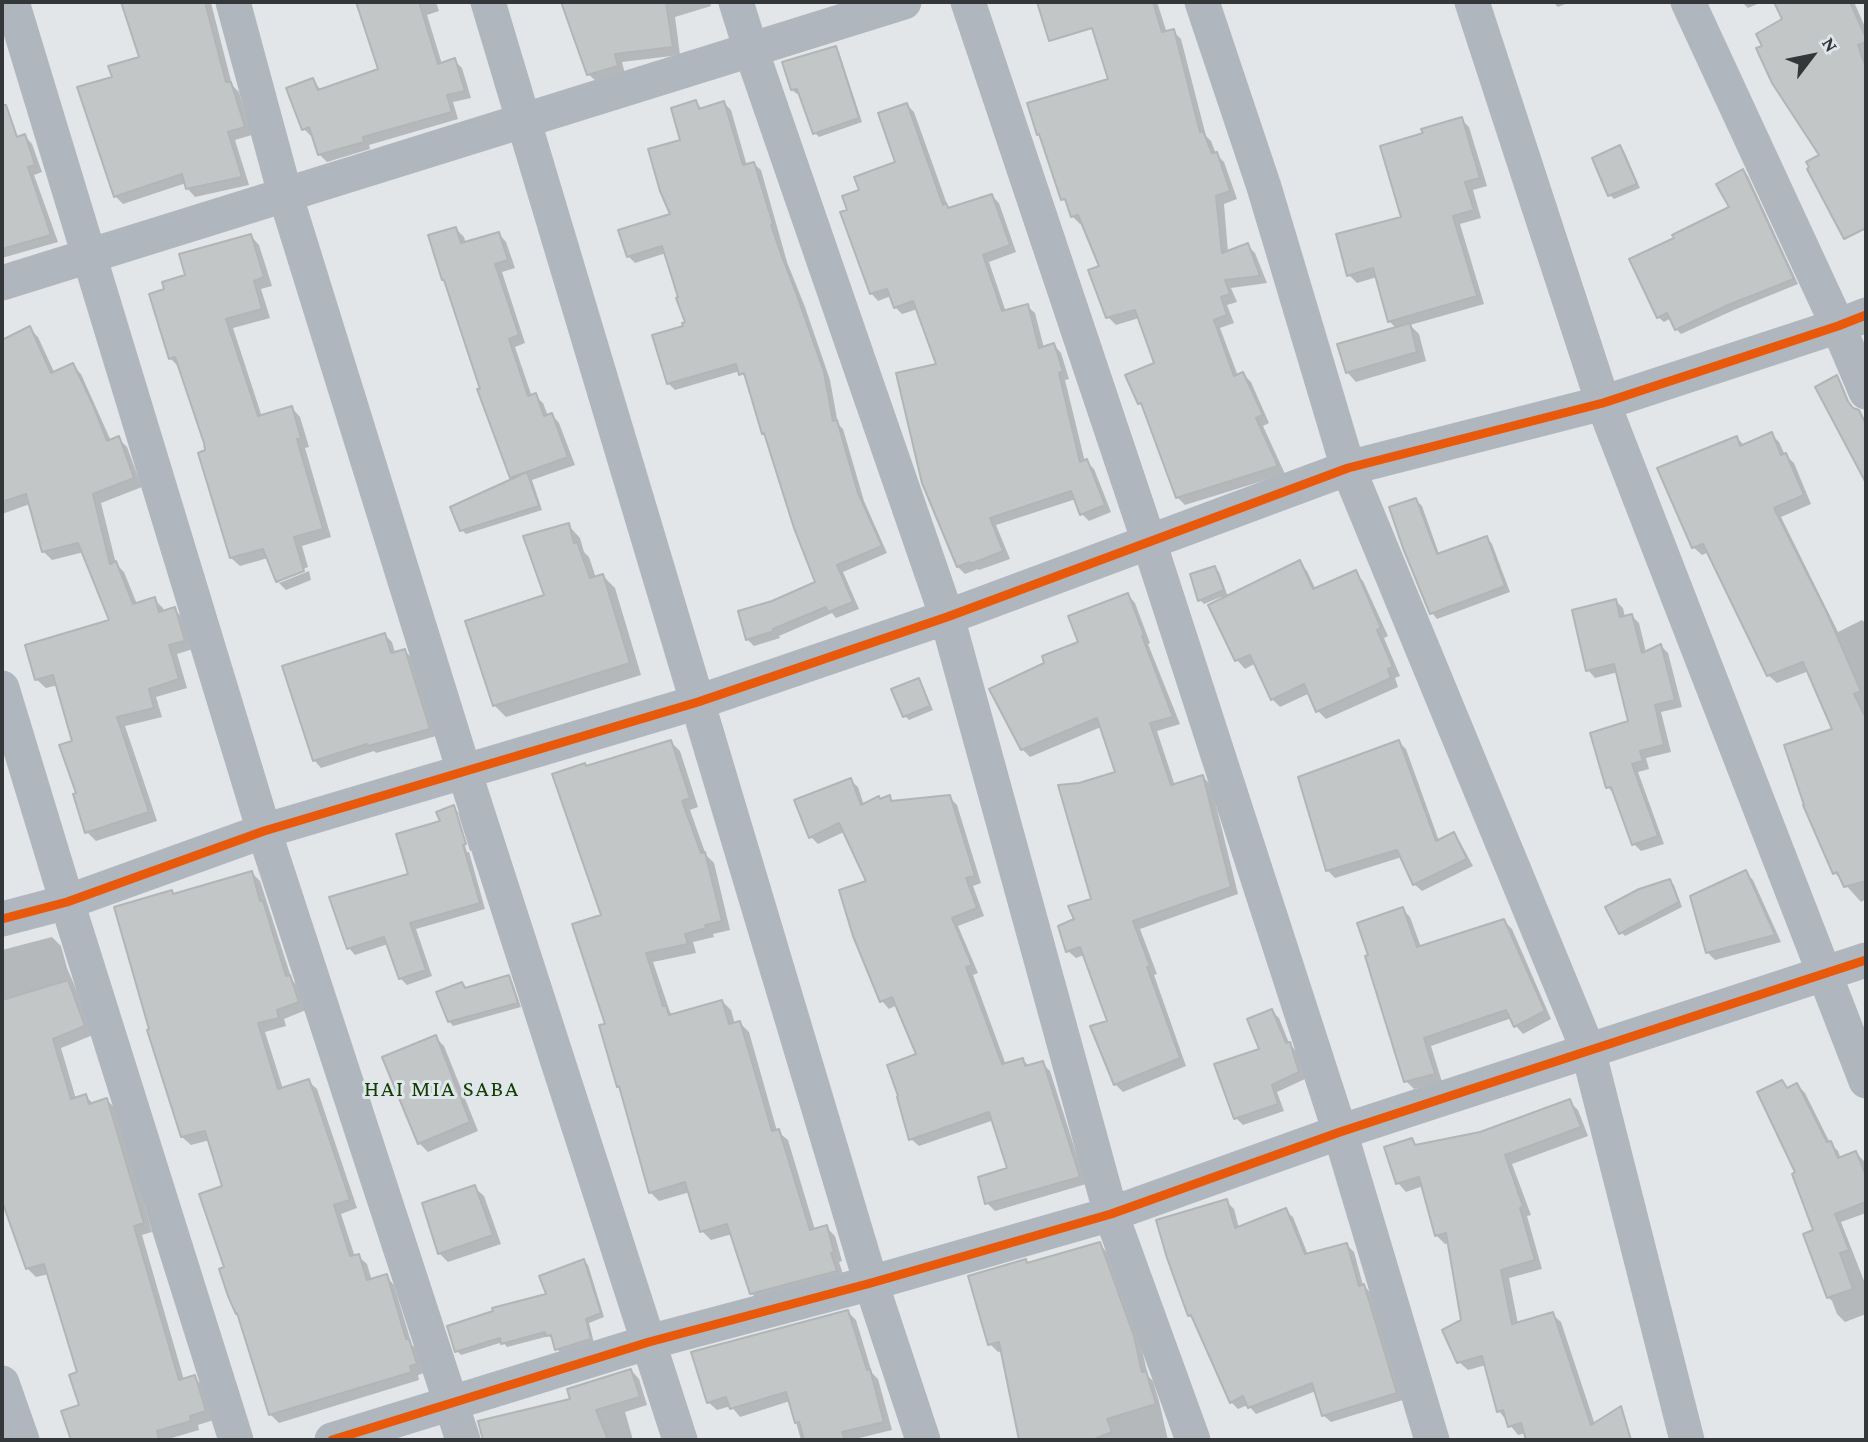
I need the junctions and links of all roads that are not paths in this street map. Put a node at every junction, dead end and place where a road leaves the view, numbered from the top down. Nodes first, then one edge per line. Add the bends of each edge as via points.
1 (12, 2) edge
2 (233, 2) edge
3 (488, 2) edge
4 (736, 2) edge
5 (904, 2) edge
6 (968, 2) edge
7 (1202, 2) edge
8 (1472, 2) edge
9 (1688, 2) edge
10 (751, 50) junction
11 (524, 120) junction
12 (285, 194) junction
13 (90, 255) junction
14 (2, 283) edge
15 (1852, 320) edge
16 (1866, 392) edge
17 (1603, 403) junction
18 (1348, 468) junction
19 (1149, 542) junction
20 (947, 617) junction
21 (2, 688) edge
22 (698, 702) junction
23 (464, 771) junction
24 (264, 831) junction
25 (66, 902) junction
26 (2, 919) edge
27 (1866, 960) edge
28 (1824, 974) junction
29 (1588, 1050) junction
30 (1866, 1081) edge
31 (1340, 1132) junction
32 (1111, 1213) junction
33 (871, 1283) junction
34 (649, 1342) junction
35 (2, 1383) edge
36 (451, 1403) junction
37 (22, 1440) edge
38 (236, 1440) edge
39 (332, 1440) edge
40 (463, 1440) edge
41 (680, 1440) edge
42 (923, 1440) edge
43 (1193, 1440) edge
44 (1432, 1440) edge
45 (1687, 1440) edge

1 - 13 street
2 - 12 street
3 - 11 street
4 - 10 street
5 - 10 street
6 - 19 street
7 - 18 street via 1264,187
8 - 17 street
9 - 15 street
10 - 11 street
10 - 20 street
11 - 12 street
11 - 22 street
12 - 13 street
12 - 23 street
13 - 14 street
13 - 24 street
15 - 16 street
15 - 17 street
17 - 18 street
17 - 28 street
18 - 19 street
18 - 29 street
19 - 20 street
19 - 31 street
20 - 22 street
20 - 32 street
21 - 25 street
22 - 23 street
22 - 33 street
23 - 24 street
23 - 34 street
24 - 25 street
24 - 36 street
25 - 26 street
25 - 38 street
27 - 28 street
28 - 29 street
28 - 30 street
29 - 31 street
29 - 45 street
31 - 32 street
31 - 44 street
32 - 33 street
32 - 43 street
33 - 34 street
33 - 42 street
34 - 36 street
34 - 41 street
35 - 37 street
36 - 39 street
36 - 40 street

